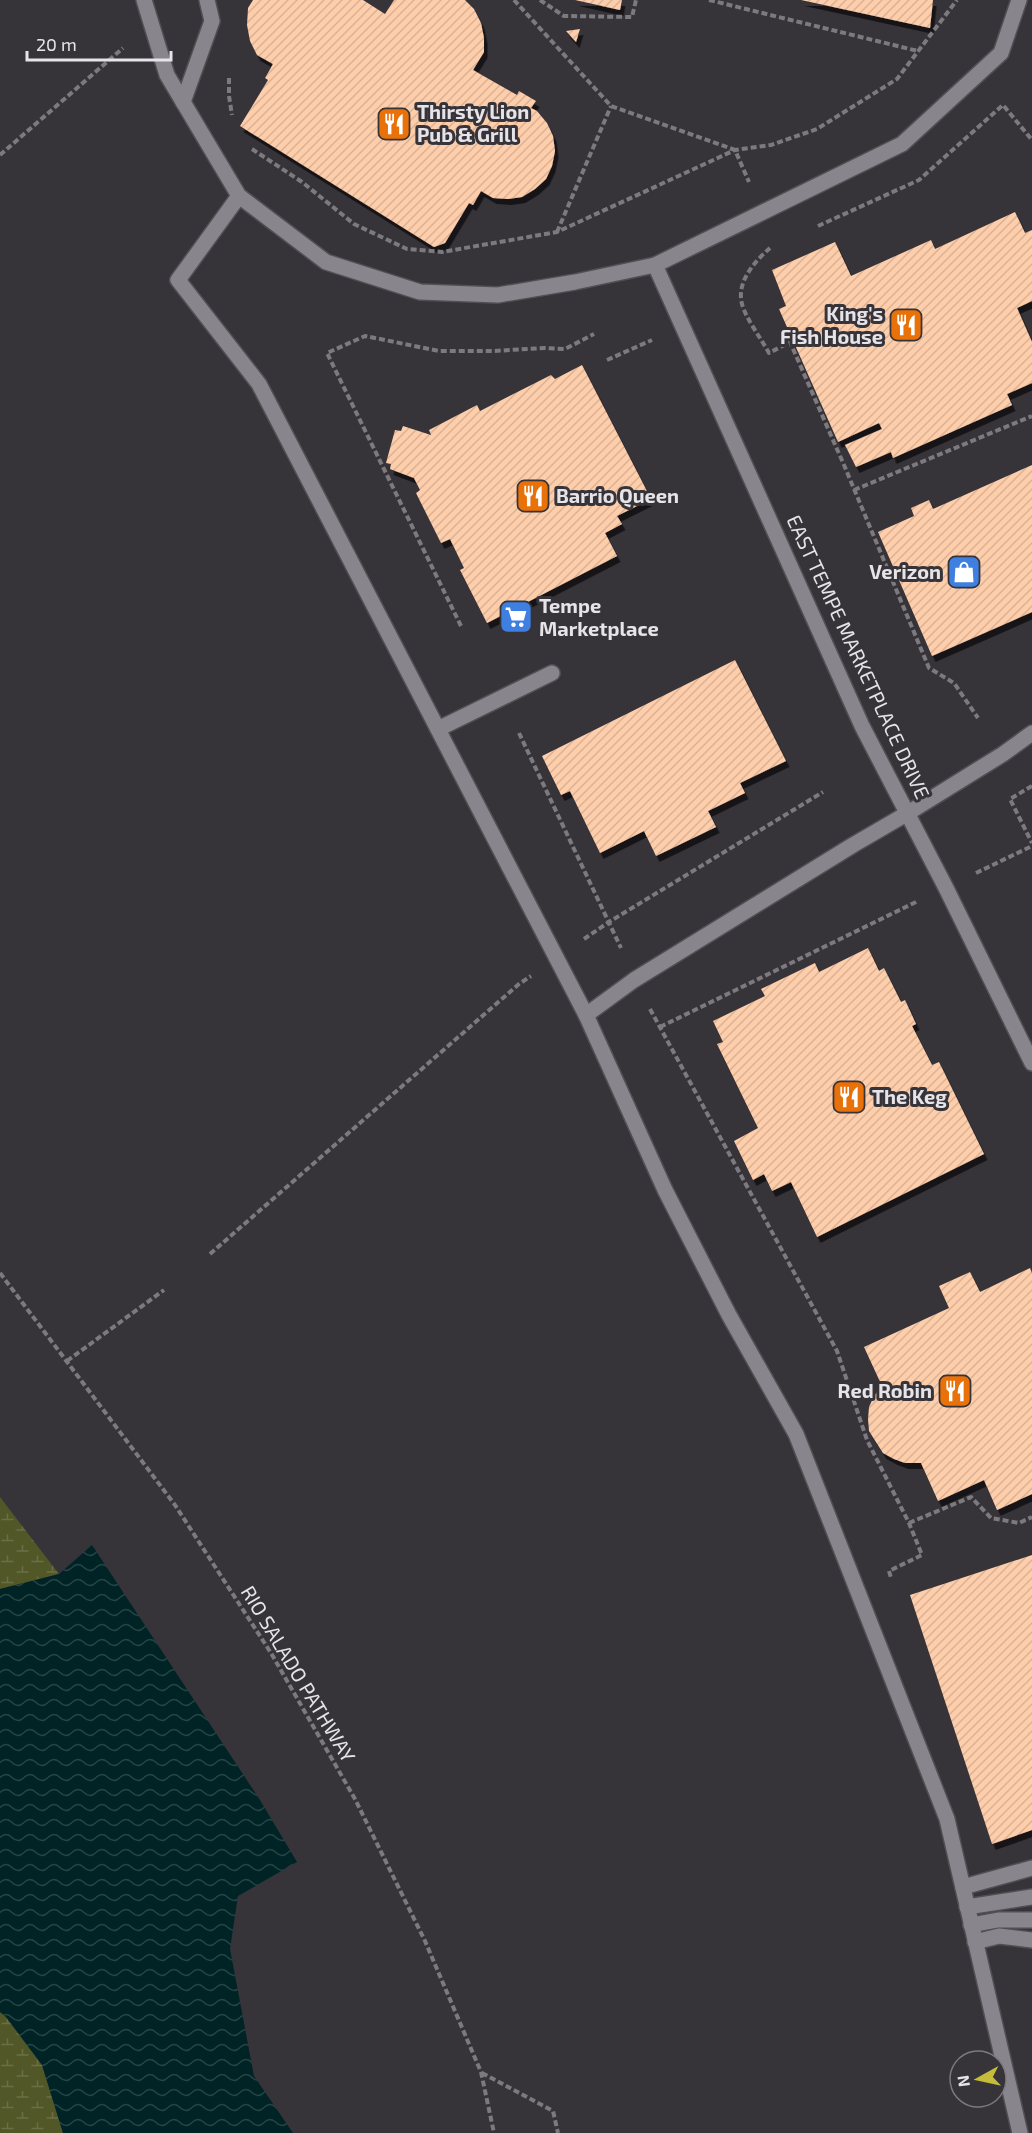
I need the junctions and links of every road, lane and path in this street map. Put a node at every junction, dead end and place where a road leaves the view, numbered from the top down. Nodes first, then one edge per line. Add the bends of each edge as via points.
1 (144, 0) edge
2 (207, 0) edge
3 (514, 0) edge
4 (540, 0) edge
5 (636, 0) edge
6 (709, 0) edge
7 (957, 0) edge
8 (1019, 0) edge
9 (123, 48) dead end
10 (918, 51) junction
11 (229, 76) dead end
12 (183, 102) junction
13 (611, 106) junction
14 (232, 118) dead end
15 (250, 147) dead end
16 (735, 150) junction
17 (0, 155) edge
18 (750, 183) dead end
19 (239, 196) junction
20 (556, 232) junction
21 (773, 246) dead end
22 (655, 265) junction
23 (594, 334) dead end
24 (652, 340) dead end
25 (607, 360) dead end
26 (1032, 416) edge
27 (854, 490) junction
28 (461, 627) dead end
29 (552, 672) dead end
30 (978, 717) dead end
31 (438, 729) junction
32 (519, 733) dead end
33 (1032, 733) edge
34 (1032, 786) edge
35 (823, 792) dead end
36 (908, 813) junction
37 (1032, 845) edge
38 (945, 888) junction
39 (609, 922) junction
40 (557, 958) junction
41 (634, 980) junction
42 (586, 1015) junction
43 (660, 1027) junction
44 (1032, 1063) edge
45 (210, 1254) dead end
46 (0, 1274) edge
47 (164, 1290) dead end
48 (67, 1361) junction
49 (1032, 1517) edge
50 (909, 1523) junction
51 (892, 1582) dead end
52 (1032, 1868) edge
53 (963, 1887) junction
54 (1032, 1897) edge
55 (967, 1907) junction
56 (1032, 1920) edge
57 (971, 1925) junction
58 (1032, 1940) edge
59 (975, 1942) junction
60 (481, 2072) junction
61 (494, 2133) edge
62 (558, 2133) edge
63 (1020, 2133) edge

1 - 12 lane via 166,75
2 - 12 lane via 212,21
3 - 13 path
4 - 5 path via 564,16 632,17
6 - 10 path
7 - 10 path
8 - 22 lane via 1001,53 902,144
9 - 17 path
10 - 16 path via 897,79 817,129 771,145
11 - 14 path
12 - 19 lane
13 - 16 path
13 - 20 path
15 - 20 path via 354,224 407,249 442,252
16 - 18 path
16 - 20 path
19 - 22 lane via 326,262 420,292 498,295
19 - 31 lane via 178,280 259,384
21 - 27 path via 746,274 742,304 769,353 790,342
22 - 36 lane, EAST TEMPE MARKETPLACE DRIVE via 862,726
23 - 28 path via 565,350 439,351 365,336 327,352
24 - 25 path
26 - 27 path
27 - 30 path via 929,668 954,683
29 - 31 lane
31 - 40 lane
32 - 39 path
33 - 36 lane
34 - 37 path via 1010,799
35 - 39 path
36 - 38 lane, EAST TEMPE MARKETPLACE DRIVE
36 - 41 lane
37 - 38 path
38 - 43 path
38 - 44 lane, EAST TEMPE MARKETPLACE DRIVE
39 - 40 path
39 - 41 path
40 - 42 lane
40 - 45 path via 519,984
41 - 42 lane
41 - 43 path
42 - 53 lane via 665,1190 796,1434 946,1819
43 - 50 path via 837,1351 867,1440
46 - 48 path, RIO SALADO PATHWAY
47 - 48 path
48 - 60 path, RIO SALADO PATHWAY via 175,1505 271,1653 355,1799 425,1941
49 - 50 path via 1019,1523 991,1518 971,1497
50 - 51 path via 922,1555 889,1571
52 - 53 lane
53 - 55 lane
54 - 55 lane
55 - 57 lane
56 - 57 lane
57 - 59 lane
58 - 59 lane via 999,1936
59 - 63 lane
60 - 61 path, RIO SALADO PATHWAY
60 - 62 path via 553,2111

